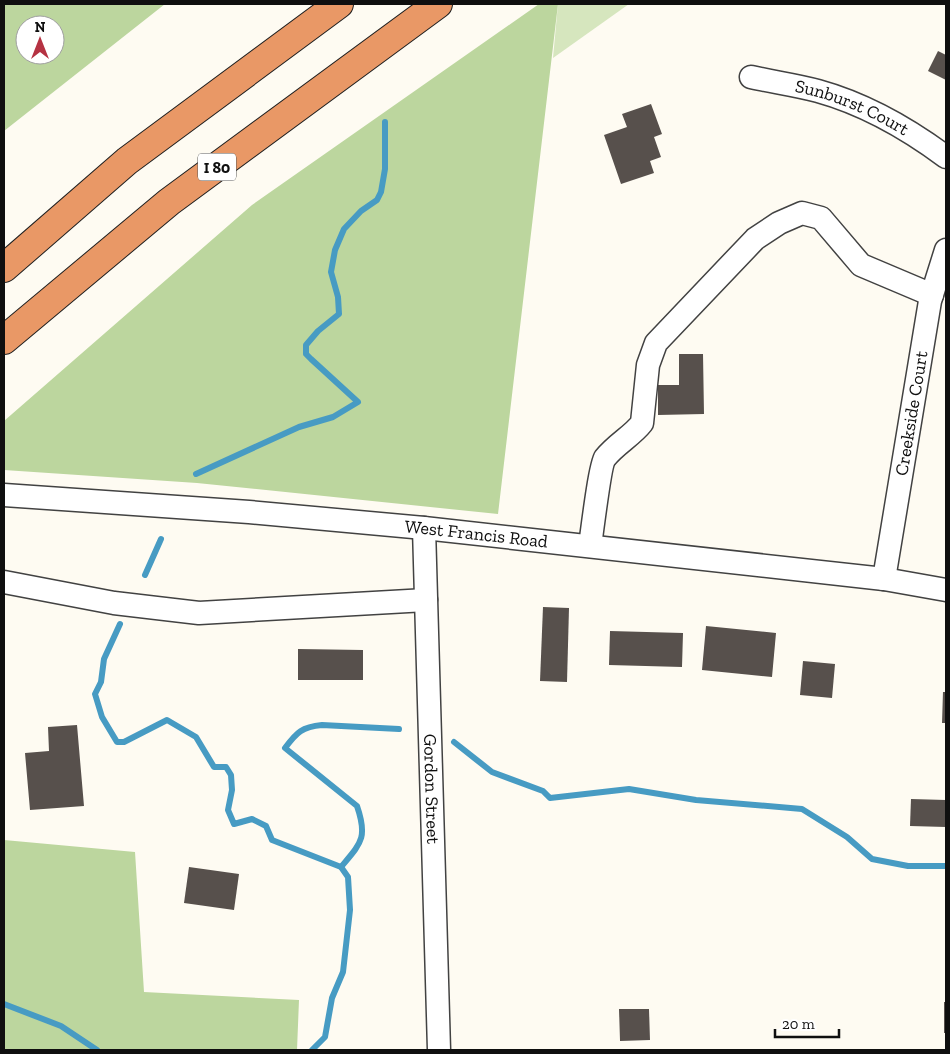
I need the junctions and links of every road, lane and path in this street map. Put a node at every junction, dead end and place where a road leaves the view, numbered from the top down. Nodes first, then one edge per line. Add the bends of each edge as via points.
1 (339, 4) edge
2 (438, 4) edge
3 (751, 77) dead end
4 (946, 157) edge
5 (946, 250) edge
6 (4, 268) edge
7 (932, 295) junction
8 (4, 340) edge
9 (4, 495) edge
10 (424, 528) junction
11 (590, 546) junction
12 (884, 580) junction
13 (4, 582) edge
14 (946, 590) edge
15 (426, 600) junction
16 (439, 1050) edge

1 - 6 highway via 127,160
2 - 8 highway, I 80 via 169,202
3 - 4 street, Sunburst Court via 818,91 864,107 897,124
5 - 7 street, Creekside Court
7 - 11 street via 861,265 821,218 802,213 754,239 656,343 648,365 642,423 603,460
7 - 12 street, Creekside Court
9 - 10 street, West Francis Road
10 - 11 street, West Francis Road
10 - 15 street, Gordon Street
11 - 12 street, West Francis Road
12 - 14 street, West Francis Road
13 - 15 street via 114,603 199,613
15 - 16 street, Gordon Street

